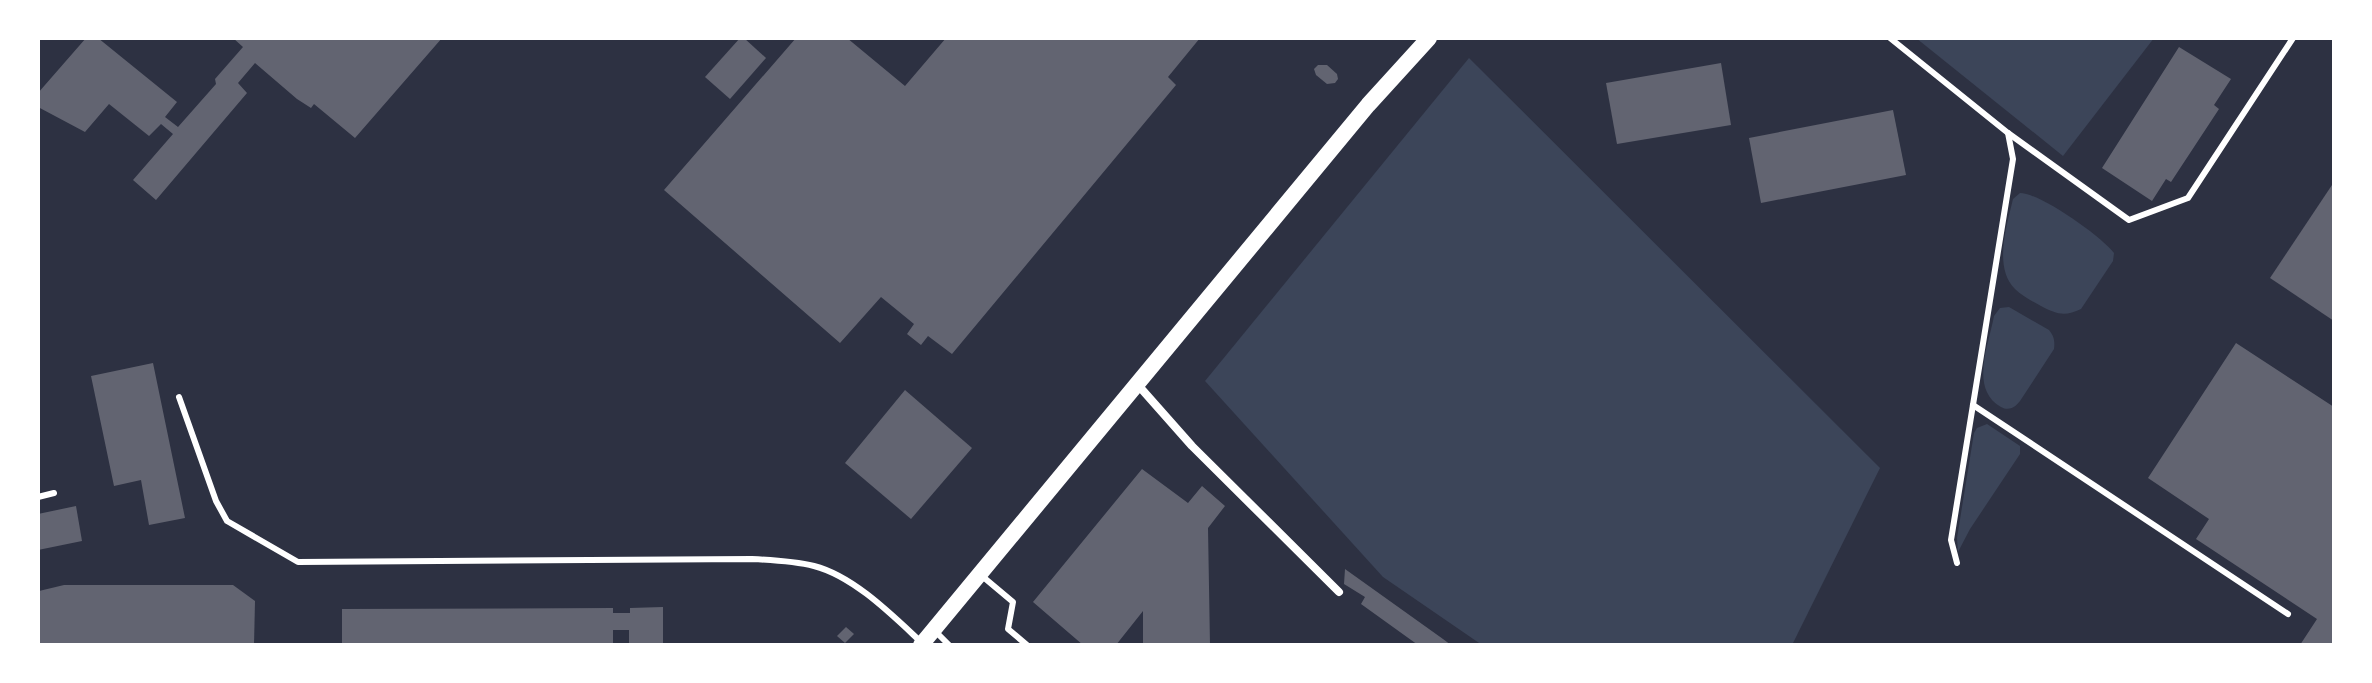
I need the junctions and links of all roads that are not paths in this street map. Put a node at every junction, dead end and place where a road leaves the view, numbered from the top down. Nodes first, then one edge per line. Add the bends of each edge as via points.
1 (1429, 38) edge
2 (1890, 38) edge
3 (2293, 38) edge
4 (2008, 133) junction
5 (1138, 385) junction
6 (179, 397) dead end
7 (1973, 405) junction
8 (54, 493) dead end
9 (38, 497) edge
10 (1957, 563) dead end
11 (979, 574) junction
12 (1339, 592) dead end
13 (2288, 614) dead end
14 (934, 629) junction
15 (922, 644) edge
16 (949, 645) edge
17 (1027, 645) edge

1 - 5 main road
2 - 4 lane
3 - 4 lane via 2188,198 2129,220
4 - 7 lane via 2013,159
5 - 11 main road
5 - 12 street
6 - 15 lane via 227,521 298,562 786,561 816,566 841,578
7 - 10 lane via 1951,540
7 - 13 lane
8 - 9 lane
11 - 14 main road
11 - 17 lane via 1013,602 1008,629
14 - 15 main road
14 - 16 lane

